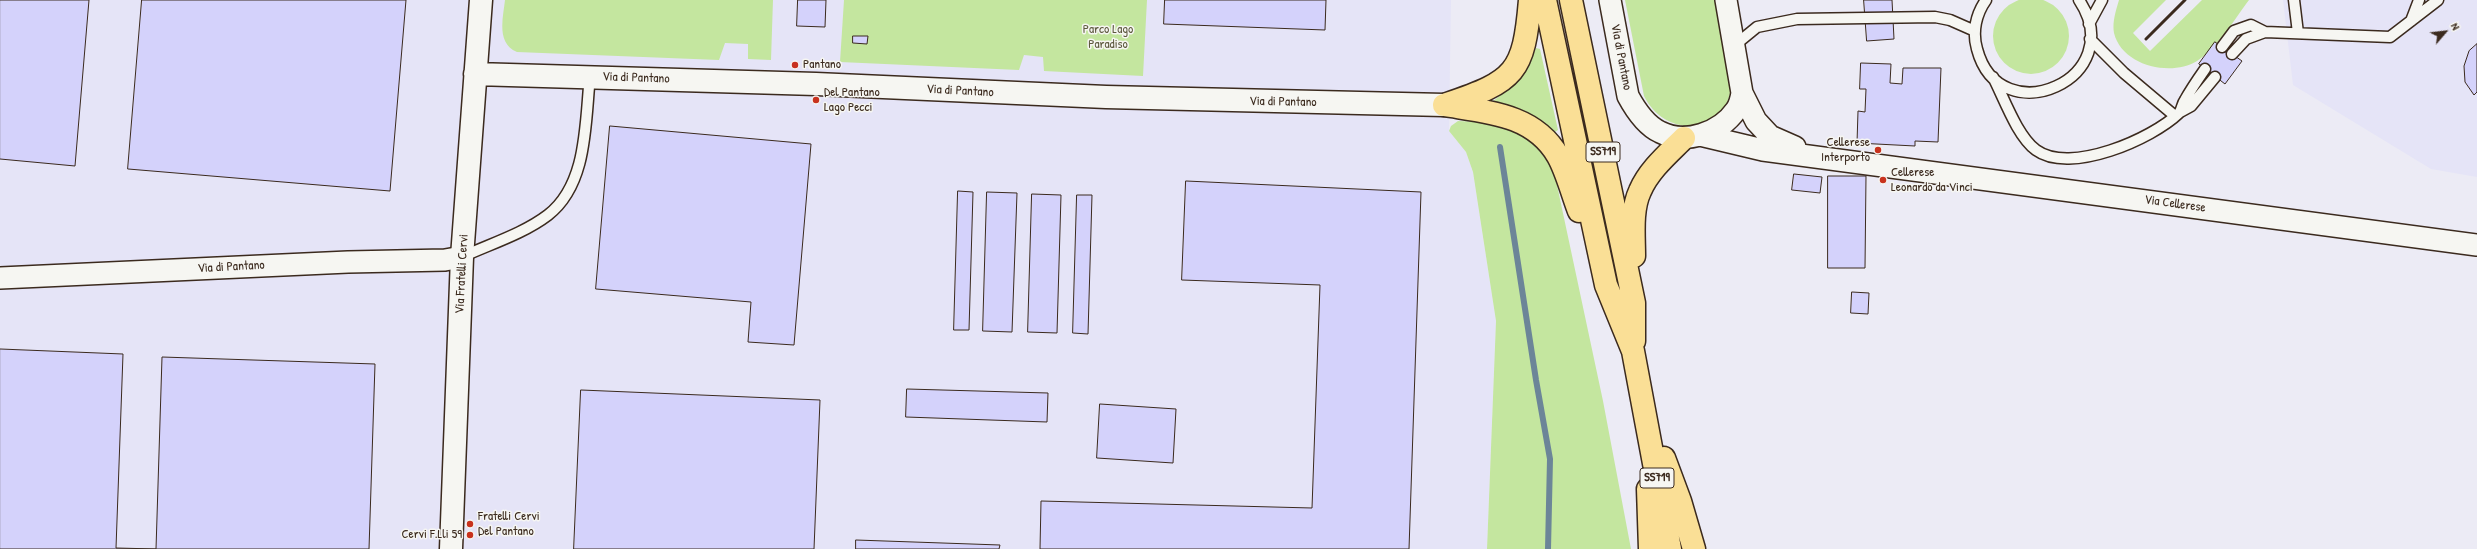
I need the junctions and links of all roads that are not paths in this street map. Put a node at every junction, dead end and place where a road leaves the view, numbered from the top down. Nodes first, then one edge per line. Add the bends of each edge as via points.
1 (481, 0) edge
2 (1530, 0) edge
3 (1544, 0) edge
4 (1571, 0) edge
5 (1610, 0) edge
6 (1726, 0) edge
7 (1986, 0) edge
8 (2079, 0) edge
9 (2102, 0) edge
10 (2294, 0) edge
11 (2419, 0) edge
12 (2438, 0) edge
13 (2410, 23) junction
14 (2089, 24) junction
15 (1975, 30) junction
16 (2265, 32) junction
17 (2298, 33) junction
18 (2090, 39) junction
19 (1735, 45) junction
20 (2222, 47) dead end
21 (2232, 54) dead end
22 (2205, 69) dead end
23 (475, 74) junction
24 (590, 76) junction
25 (1993, 77) junction
26 (2215, 77) dead end
27 (1742, 93) junction
28 (1444, 105) junction
29 (2178, 114) junction
30 (1692, 136) junction
31 (1813, 156) junction
32 (1874, 163) joint
33 (2477, 245) edge
34 (462, 257) junction
35 (0, 278) edge
36 (1606, 285) junction
37 (1634, 303) junction
38 (1633, 351) junction
39 (1645, 408) junction
40 (451, 549) edge
41 (1650, 549) edge
42 (1670, 549) edge
43 (1694, 549) edge

1 - 23 street, Via Fratelli Cervi
2 - 28 highway via 1524,47 1516,67 1486,91
3 - 36 highway, SS719
4 - 37 highway, SS719
5 - 30 street, Via di Pantano via 1623,80 1635,109 1659,132
6 - 19 street, Via di Pantano
7 - 15 lane via 1979,13
8 - 14 lane
9 - 14 lane
10 - 17 lane
11 - 13 lane
12 - 13 lane
13 - 17 lane via 2390,37
14 - 18 lane
15 - 19 lane via 1935,17 1797,19 1757,27
15 - 25 lane via 1979,56
16 - 17 lane
16 - 20 lane via 2253,25 2239,28
16 - 21 lane via 2246,39
18 - 25 lane via 2089,49 2079,69 2054,89 2022,92 2011,89
18 - 29 lane via 2124,73
19 - 27 street, Via di Pantano
22 - 29 lane
23 - 24 street, Via di Pantano
23 - 34 street, Via Fratelli Cervi
24 - 28 street, Via di Pantano via 1106,97
24 - 34 lane via 582,146 576,174 567,195 548,215 520,231
25 - 29 lane via 2026,140 2036,151 2049,156 2065,159 2082,158 2103,152 2159,129
26 - 29 lane via 2191,106
27 - 30 street, Via di Pantano via 1737,109 1728,120
27 - 31 street, Via di Pantano via 1756,121 1770,136
28 - 36 highway via 1520,120 1546,141 1558,156
30 - 31 street, Via di Pantano via 1763,150
30 - 37 highway via 1652,172 1639,191 1634,218
31 - 32 street, Via di Pantano
32 - 33 street, Via Cellerese
34 - 35 street, Via di Pantano via 445,260
34 - 40 street, Via Fratelli Cervi
36 - 38 highway, SS719
37 - 38 highway, SS719
38 - 39 highway, SS719
39 - 41 highway
39 - 42 highway, SS719
39 - 43 highway via 1680,501

